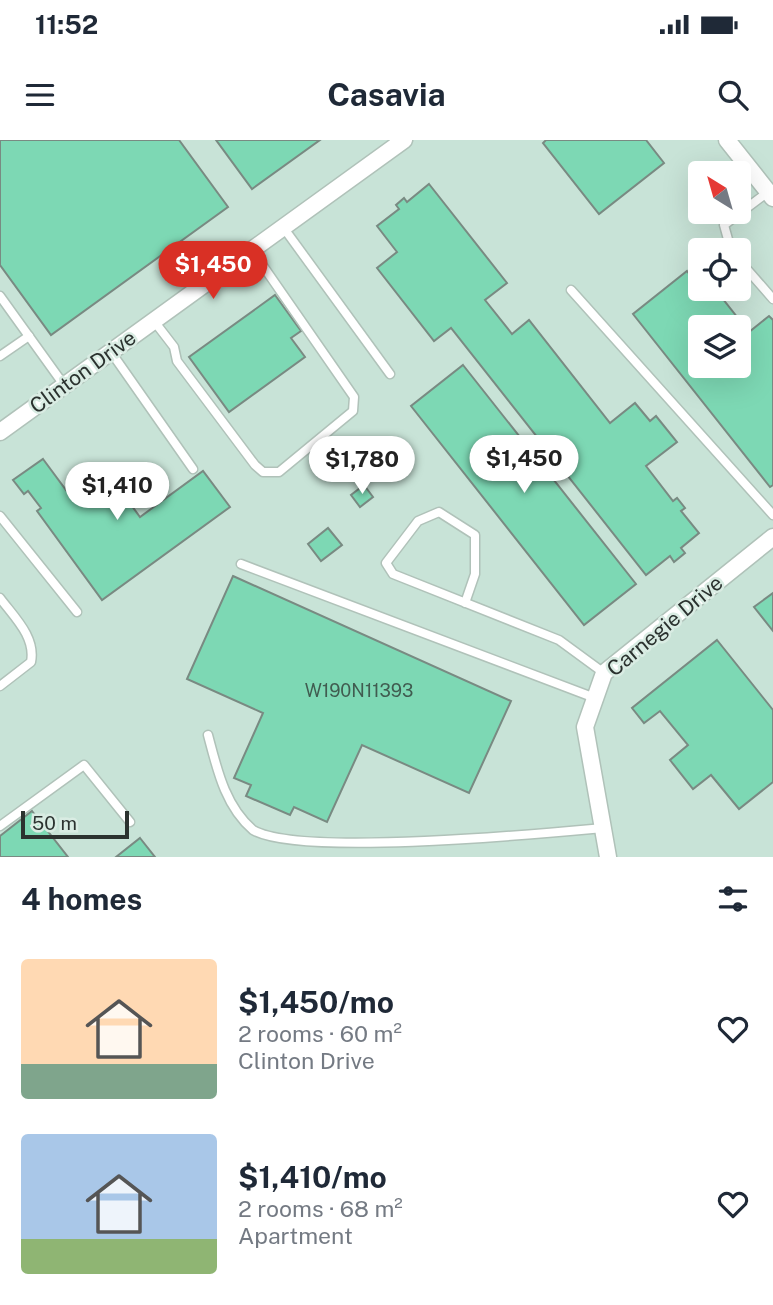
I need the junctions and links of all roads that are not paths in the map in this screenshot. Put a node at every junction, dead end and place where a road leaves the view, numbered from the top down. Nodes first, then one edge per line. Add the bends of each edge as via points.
1 (404, 140) edge
2 (727, 140) edge
3 (770, 195) edge
4 (283, 227) junction
5 (728, 238) edge
6 (252, 250) junction
7 (751, 274) edge
8 (571, 290) dead end
9 (0, 296) edge
10 (773, 299) edge
11 (154, 321) junction
12 (29, 336) junction
13 (111, 352) junction
14 (0, 356) edge
15 (390, 374) dead end
16 (64, 386) junction
17 (0, 432) edge
18 (193, 469) dead end
19 (773, 515) edge
20 (0, 516) edge
21 (773, 537) edge
22 (241, 564) dead end
23 (0, 598) edge
24 (465, 603) junction
25 (77, 612) dead end
26 (604, 673) junction
27 (0, 686) edge
28 (595, 698) junction
29 (208, 735) dead end
30 (130, 822) dead end
31 (0, 826) edge
32 (603, 828) junction
33 (608, 857) edge

1 - 4 street, Clinton Drive
2 - 3 street
3 - 5 lane via 724,225
4 - 6 street, Clinton Drive
4 - 15 lane
6 - 11 street, Clinton Drive
6 - 11 lane via 354,397 353,411 279,472 263,472 255,466 177,361 174,347
7 - 10 lane
8 - 19 lane
9 - 12 lane
11 - 13 street, Clinton Drive
12 - 14 lane
12 - 16 lane
13 - 16 street, Clinton Drive
13 - 18 lane
16 - 17 street, Clinton Drive
20 - 25 lane
21 - 26 street, Carnegie Drive
22 - 28 lane
23 - 27 lane via 34,651 31,662
24 - 24 lane via 393,574 386,563 418,521 439,513 475,535 475,574
24 - 26 lane via 559,640
26 - 28 street, Carnegie Drive
28 - 32 street, Carnegie Drive via 585,727
29 - 32 lane via 222,789 254,831 306,848 376,847
30 - 31 lane via 84,765
32 - 33 street, Carnegie Drive

